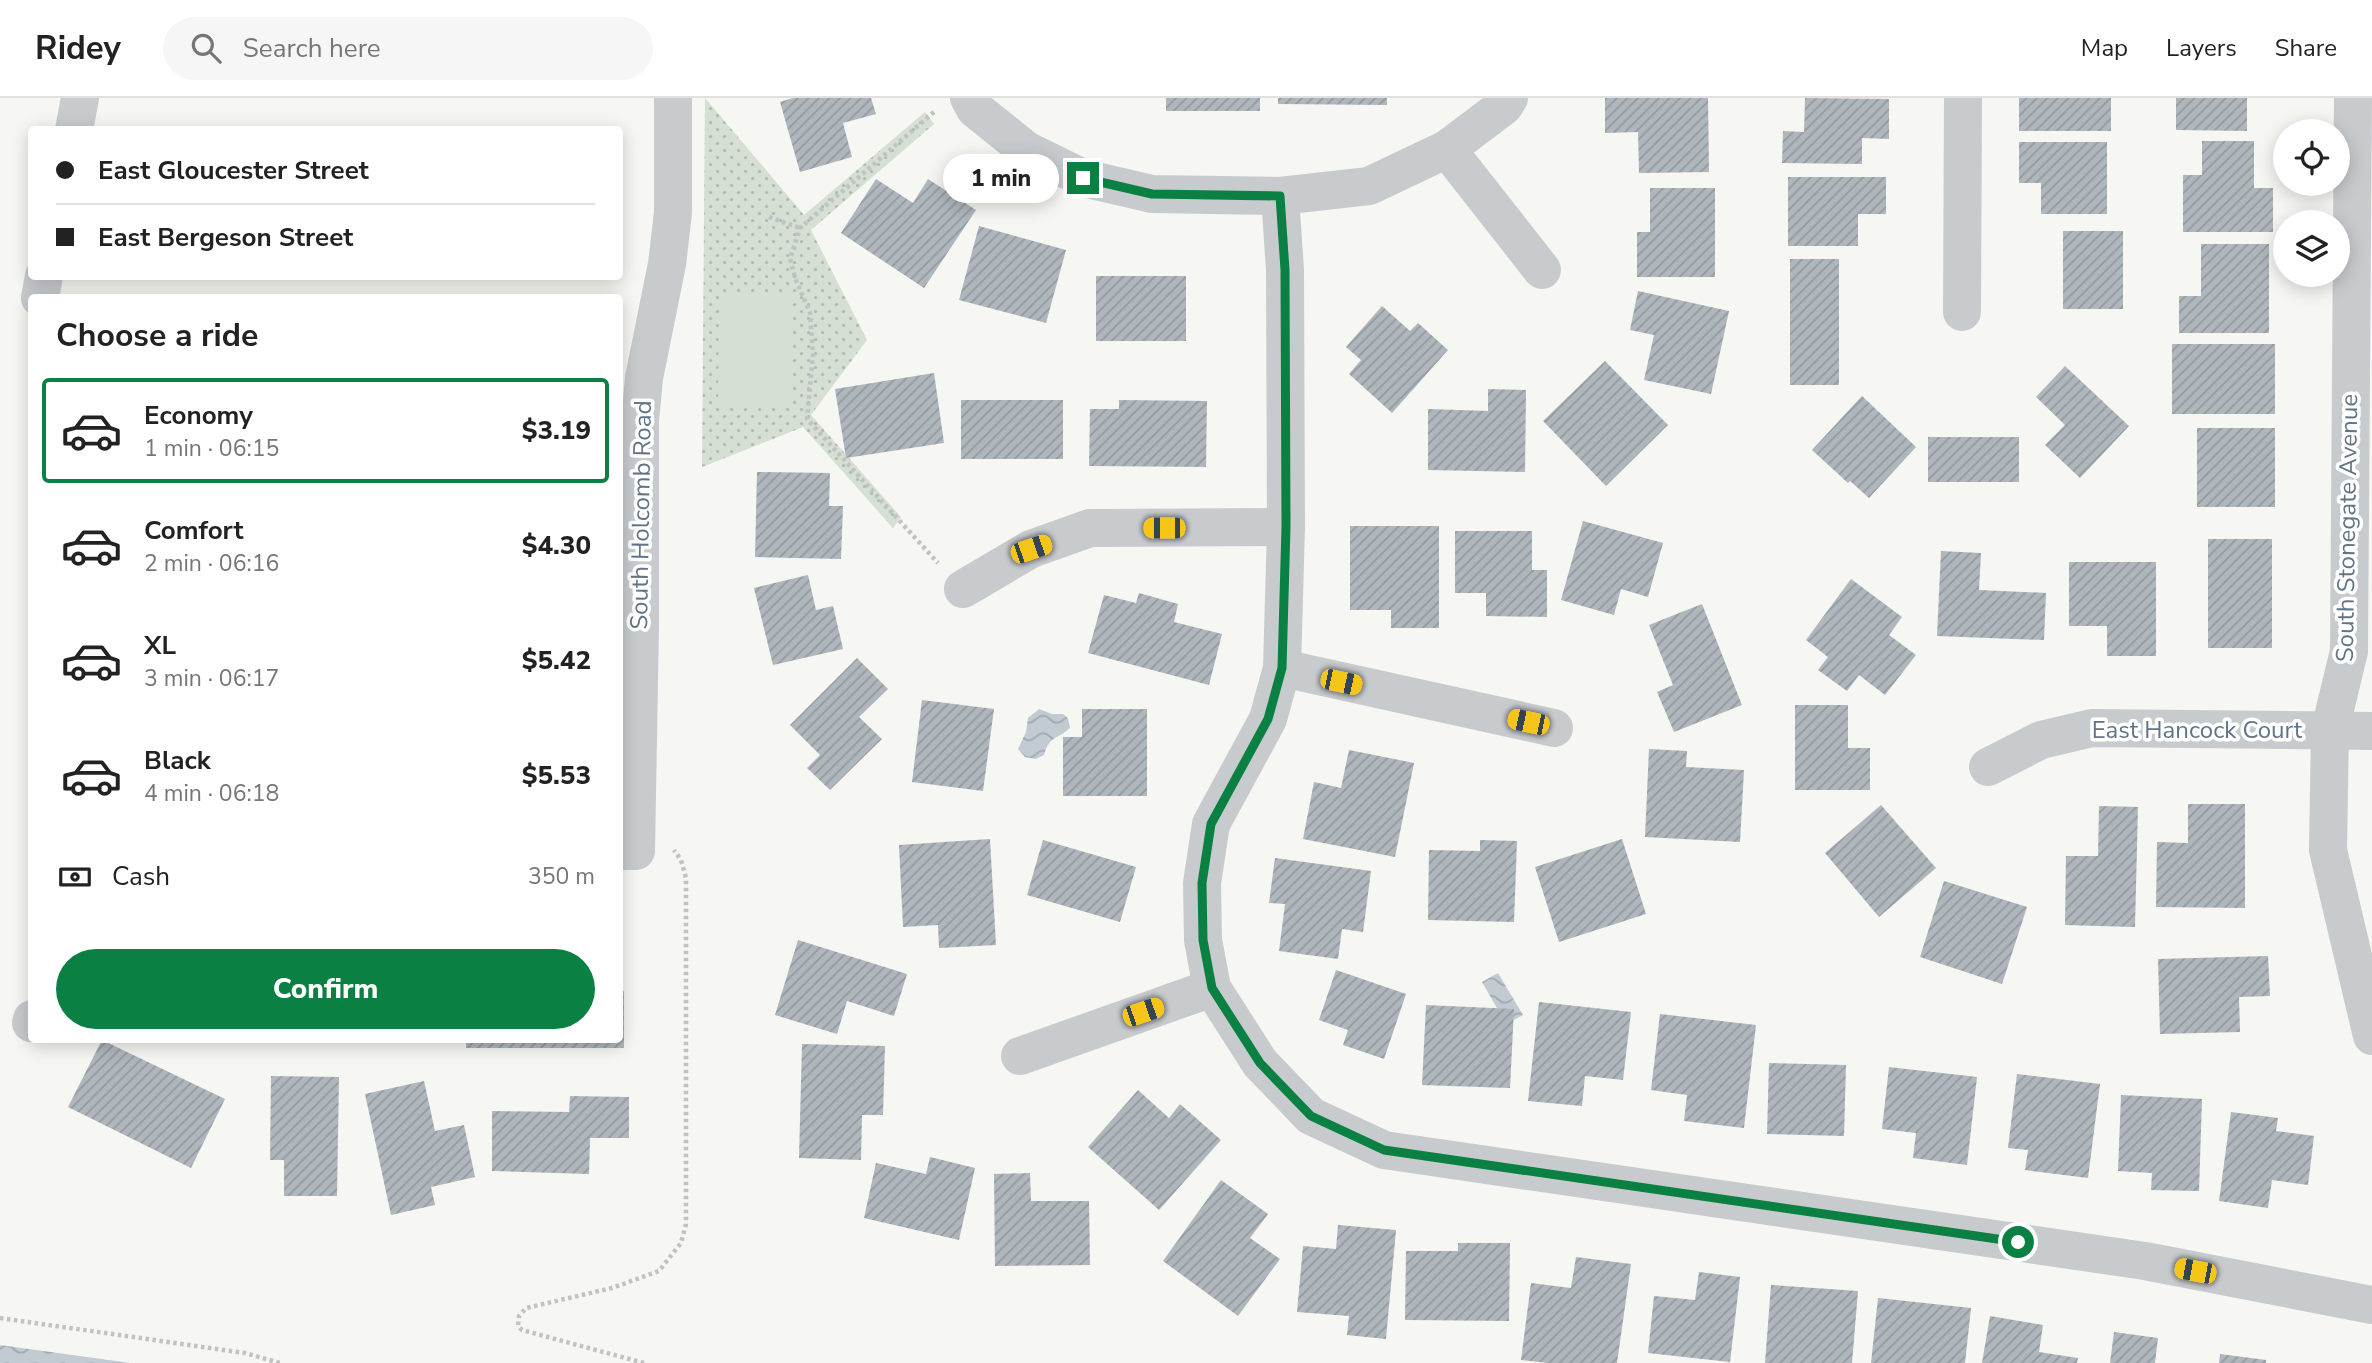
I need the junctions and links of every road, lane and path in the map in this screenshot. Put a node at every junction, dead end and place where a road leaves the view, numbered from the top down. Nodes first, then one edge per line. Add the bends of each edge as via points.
1 (80, 98) edge
2 (673, 98) edge
3 (1509, 98) edge
4 (1963, 98) edge
5 (2353, 98) edge
6 (953, 104) edge
7 (75, 126) edge
8 (1447, 149) junction
9 (1280, 196) junction
10 (769, 217) dead end
11 (800, 228) junction
12 (1542, 270) dead end
13 (2361, 303) edge
14 (1962, 313) dead end
15 (1286, 527) junction
16 (963, 589) joint
17 (630, 625) edge
18 (1282, 668) junction
19 (1554, 728) dead end
20 (2330, 730) junction
21 (2372, 731) edge
22 (1988, 767) dead end
23 (641, 848) edge
24 (1212, 988) junction
25 (2372, 1036) edge
26 (1020, 1055) dead end
27 (2372, 1305) edge
28 (0, 1318) edge
29 (280, 1363) edge
30 (645, 1363) edge

1 - 7 street
2 - 17 street, South Holcomb Road via 673,212 639,421
3 - 8 street
4 - 14 street
5 - 13 street, South Stonegate Avenue
6 - 9 street via 975,109 1026,150 1083,178 1152,194
6 - 11 path
8 - 9 street via 1369,186
8 - 12 street
9 - 15 street via 1285,270
10 - 11 path
11 - 16 path via 790,259 810,313 813,355 807,419
13 - 20 street, South Stonegate Avenue via 2349,651
15 - 16 street via 1090,528 1031,549
15 - 18 street
17 - 23 street, South Holcomb Road
18 - 19 street
18 - 24 street via 1268,719 1211,824 1202,883 1203,940
20 - 21 street, East Hancock Court
20 - 22 street, East Hancock Court via 2092,728 2041,740
20 - 25 street, South Stonegate Avenue via 2328,850
23 - 30 path via 681,860 686,878 687,1224 681,1243 659,1271 612,1288 526,1308 518,1325
24 - 26 street
24 - 27 street via 1260,1063 1311,1116 1384,1150 2145,1261
28 - 29 path via 245,1353

